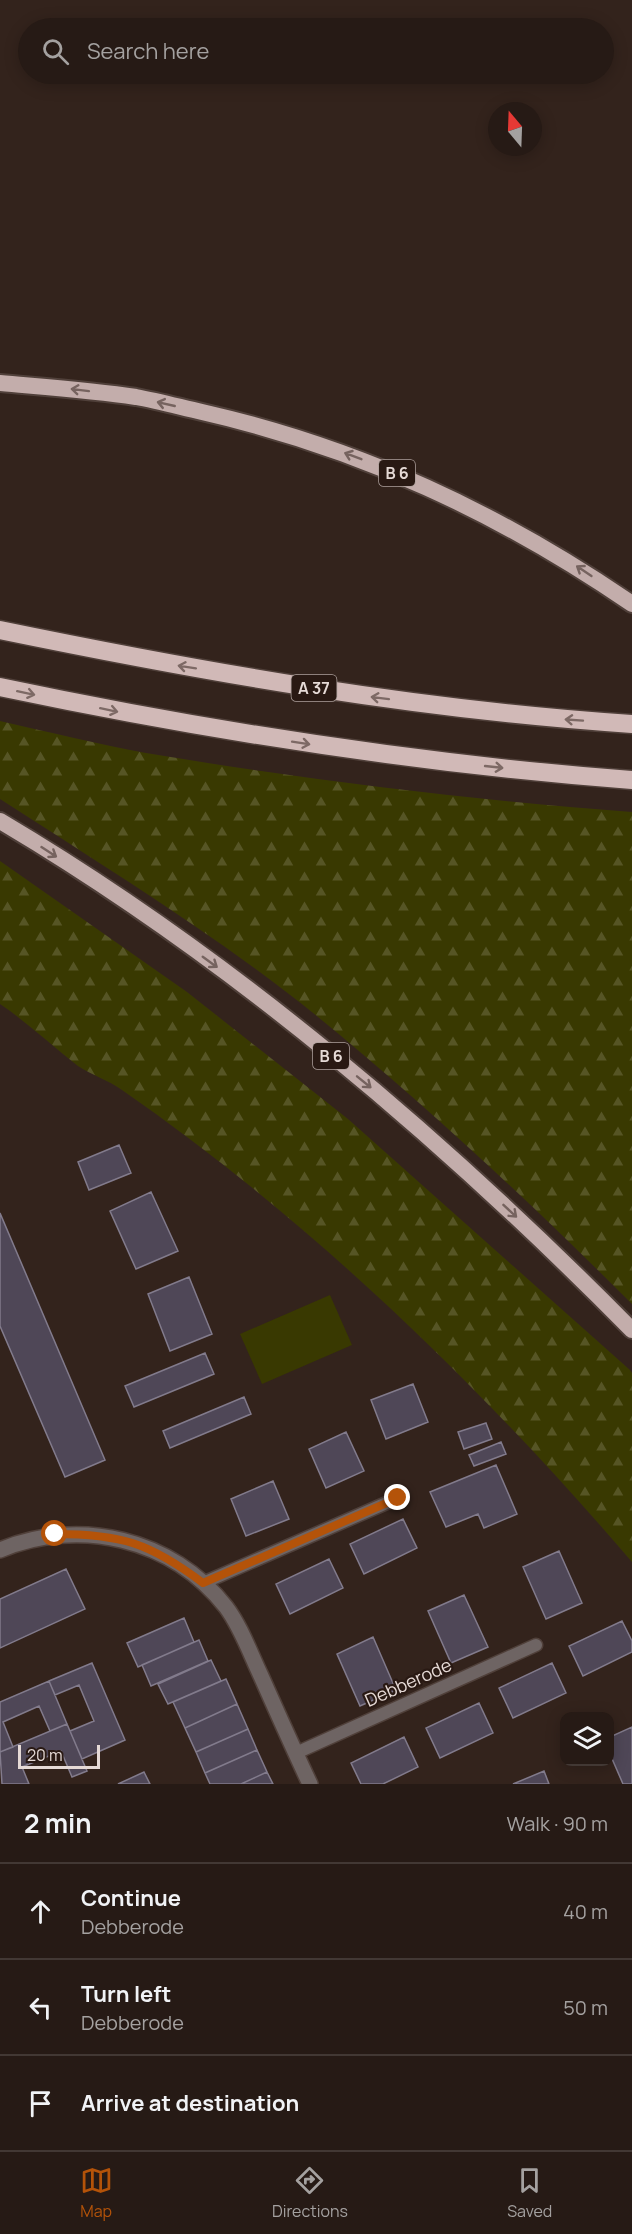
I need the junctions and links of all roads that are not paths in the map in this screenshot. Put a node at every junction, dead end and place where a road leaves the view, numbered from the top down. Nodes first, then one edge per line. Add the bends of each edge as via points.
1 (0, 382) edge
2 (632, 604) edge
3 (0, 630) edge
4 (0, 687) edge
5 (632, 724) edge
6 (632, 780) edge
7 (0, 821) edge
8 (632, 1330) edge
9 (398, 1498) dead end
10 (0, 1550) edge
11 (203, 1583) junction
12 (536, 1645) dead end
13 (296, 1753) junction
14 (310, 1784) edge

2 -> 1 highway, B 6 via 566,559 472,507 396,472 316,442 252,423 138,398
5 -> 3 highway, A 37 via 366,696 153,662
4 -> 6 highway via 146,717 358,752
7 -> 8 highway, B 6 via 139,911 314,1042 483,1185
9 - 11 lane
10 - 11 street via 55,1534 97,1534 141,1545 172,1560
11 - 13 street via 226,1607 241,1632
12 - 13 lane, Debberode
13 - 14 street

